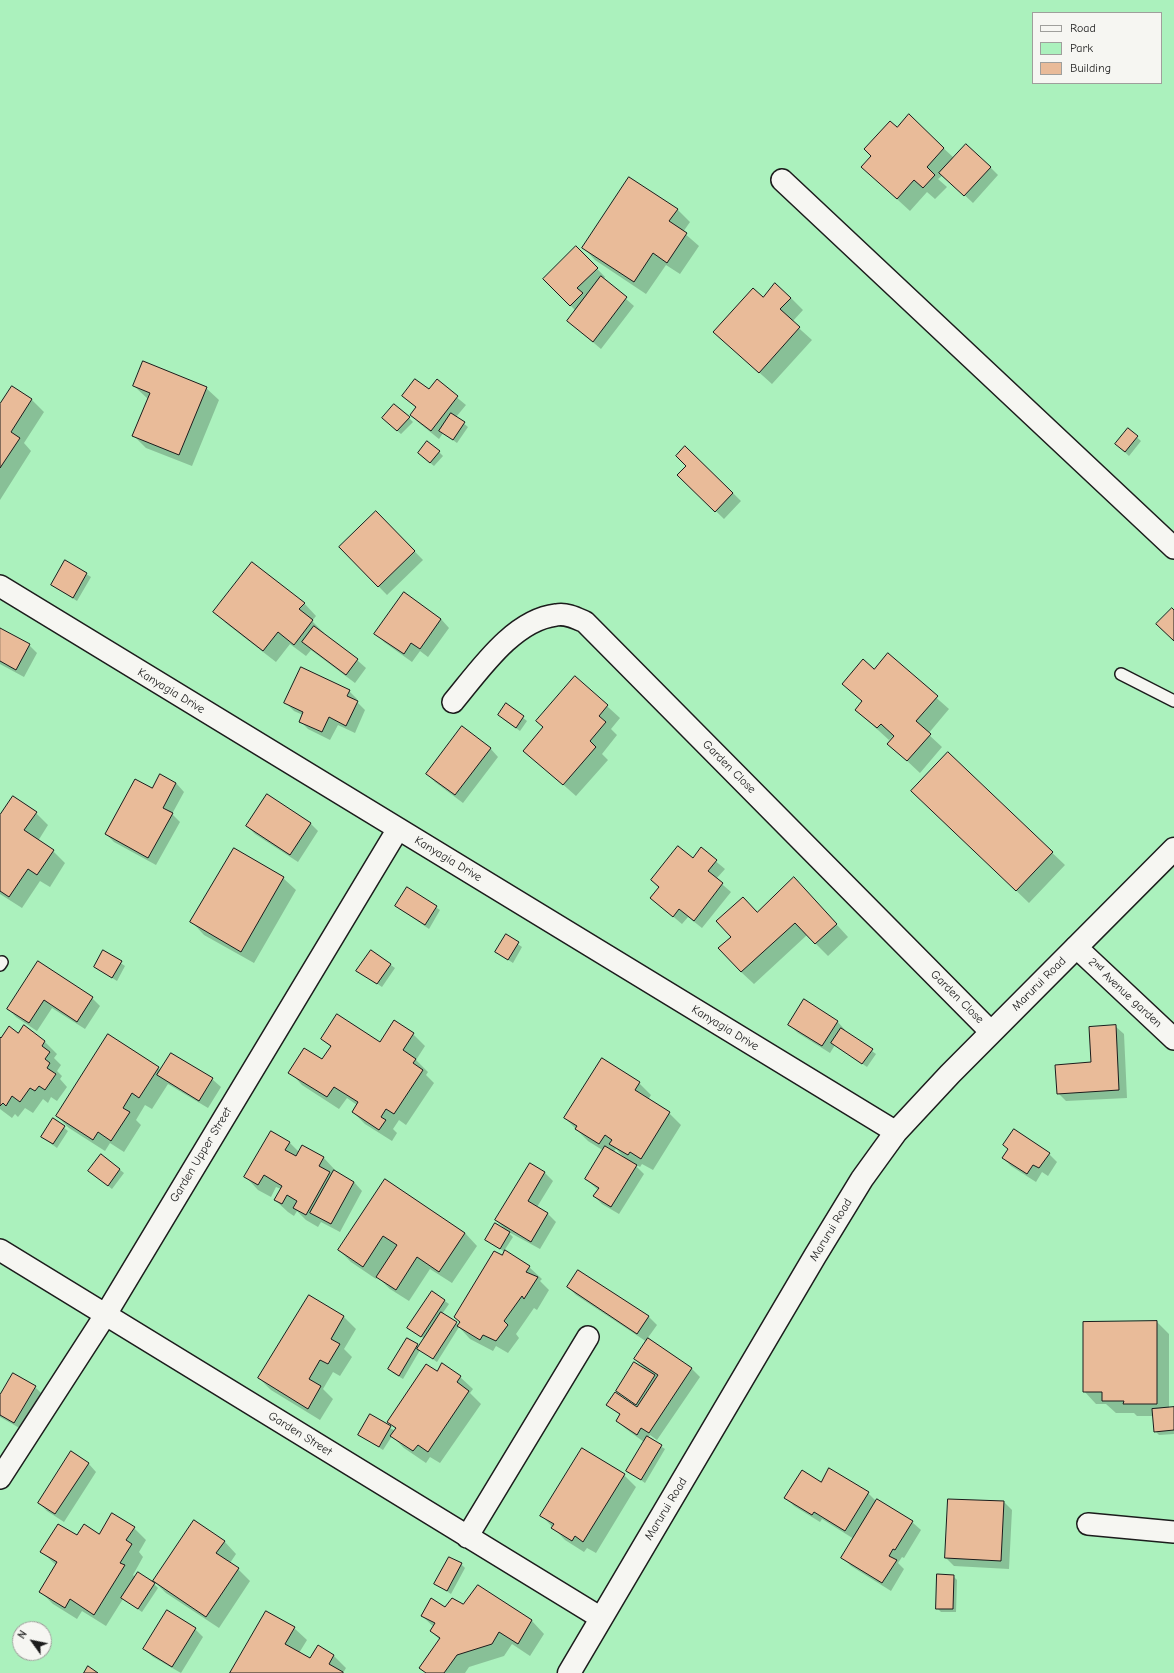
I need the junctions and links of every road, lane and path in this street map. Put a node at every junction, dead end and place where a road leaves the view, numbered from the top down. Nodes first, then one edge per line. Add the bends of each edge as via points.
1 (782, 180) dead end
2 (1174, 548) edge
3 (0, 586) edge
4 (1121, 674) dead end
5 (1174, 701) edge
6 (453, 702) dead end
7 (398, 829) junction
8 (1174, 848) edge
9 (1076, 947) junction
10 (991, 1032) junction
11 (1174, 1039) edge
12 (896, 1132) junction
13 (0, 1250) edge
14 (106, 1314) junction
15 (588, 1337) dead end
16 (0, 1478) edge
17 (1088, 1524) dead end
18 (1174, 1532) edge
19 (468, 1537) junction
20 (601, 1618) junction
21 (569, 1673) edge

1 - 2 street
3 - 7 street, Kanyagia Drive
4 - 5 lane
6 - 10 street, Garden Close via 495,653 523,627 557,614 572,616 586,622
7 - 12 street, Kanyagia Drive
7 - 14 street, Garden Upper Street
8 - 9 street, Marurui Road
9 - 10 street, Marurui Road
9 - 11 street, 2ⁿᵈ Avenue garden
10 - 12 street, Marurui Road
12 - 20 street, Marurui Road via 862,1179 815,1256
13 - 14 street, Garden Street
14 - 16 street, Garden Upper Street
14 - 19 street, Garden Street
15 - 19 street
17 - 18 street
19 - 20 street, Garden Street
20 - 21 street, Marurui Road

